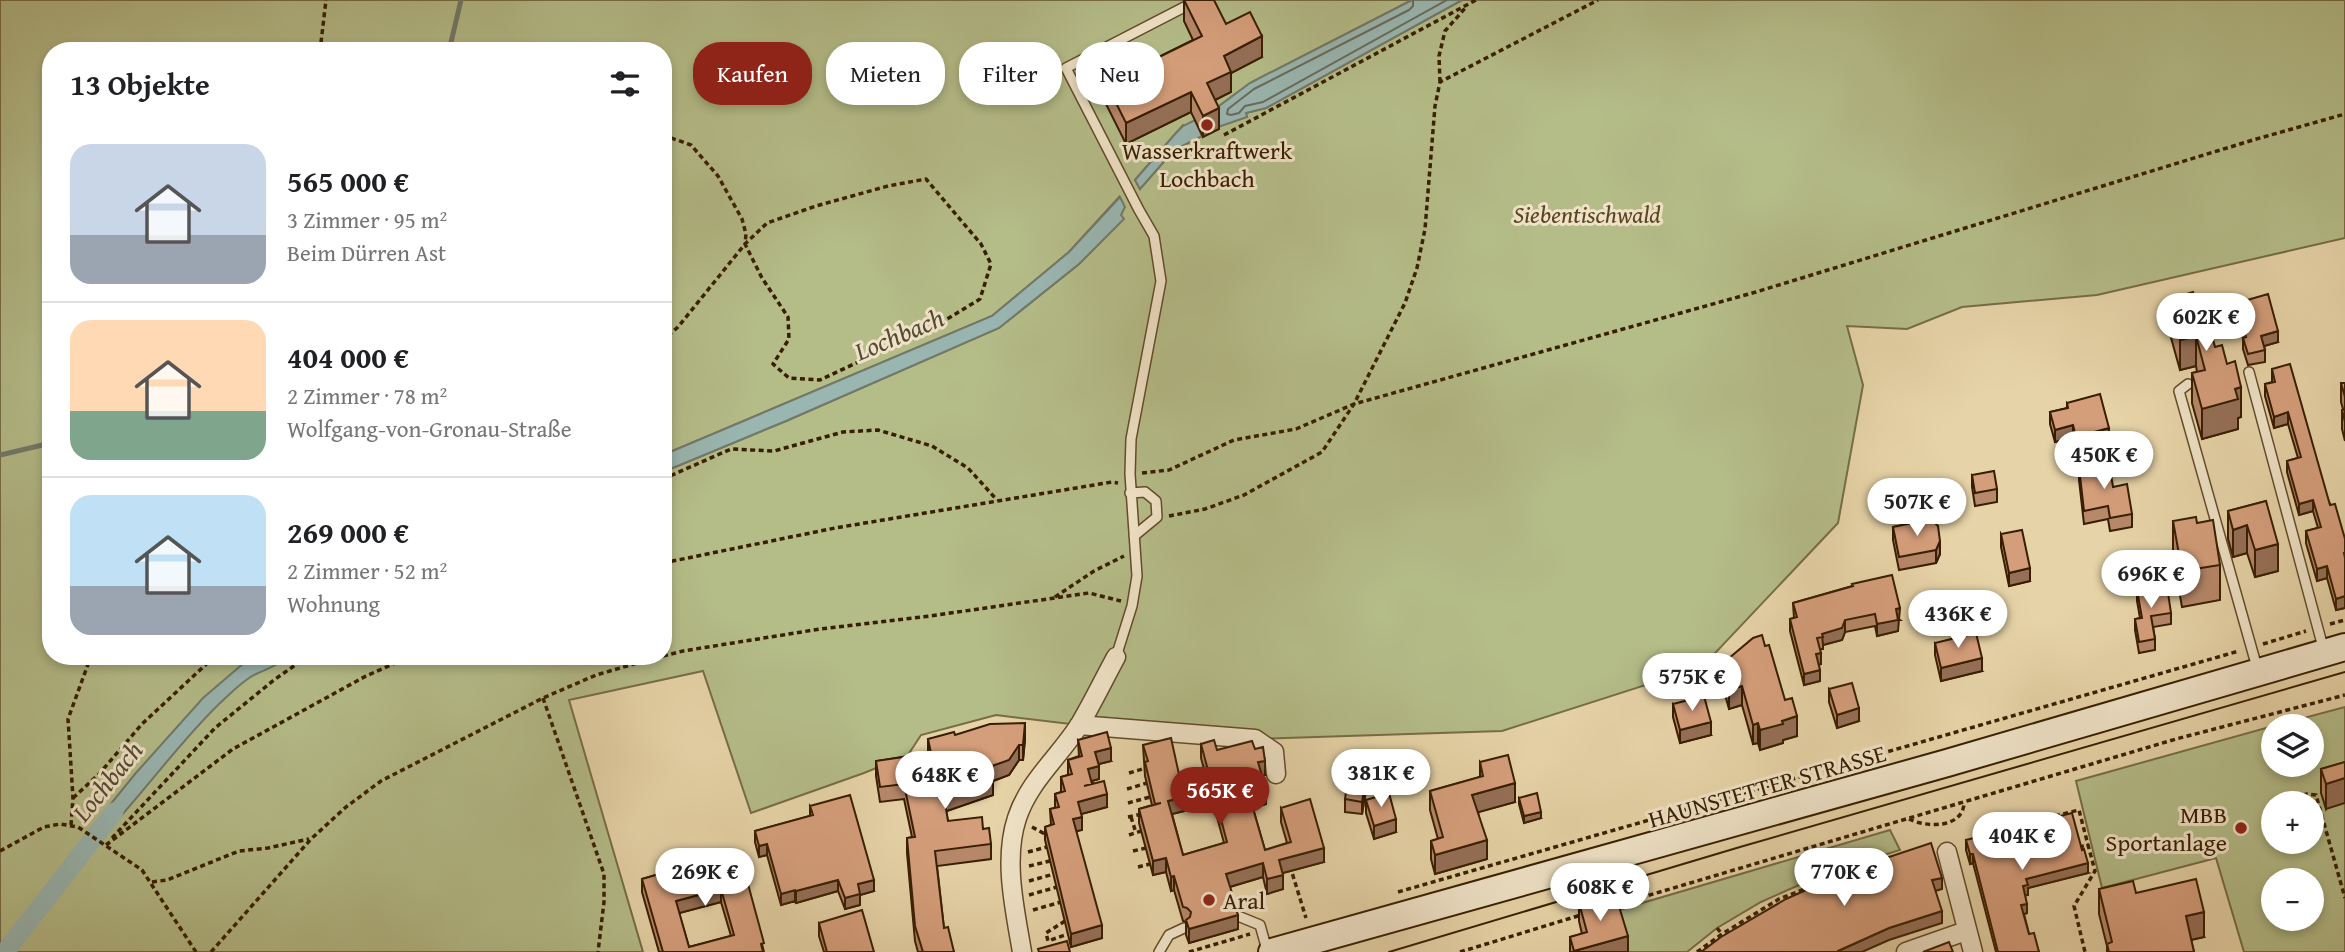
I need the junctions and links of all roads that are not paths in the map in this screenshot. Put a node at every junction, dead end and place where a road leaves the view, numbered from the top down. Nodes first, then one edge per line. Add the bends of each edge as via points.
1 (1198, 0) edge
2 (2249, 372) dead end
3 (2188, 384) dead end
4 (1130, 484) junction
5 (1134, 536) junction
6 (2329, 642) edge
7 (1116, 657) joint
8 (2258, 673) junction
9 (1079, 724) junction
10 (1276, 774) dead end
11 (1947, 852) dead end
12 (1233, 914) edge
13 (1184, 928) edge
14 (1966, 930) junction
15 (1267, 945) edge
16 (1022, 952) edge
17 (1159, 952) edge
18 (1906, 952) edge
19 (1973, 952) edge

1 - 4 lane via 1066,68 1154,236 1161,281 1131,439
2 - 6 lane
3 - 8 lane via 2179,391
4 - 5 lane
4 - 5 lane via 1156,501 1157,517
5 - 7 lane via 1137,576
6 - 8 main road, HAUNSTETTER STRASSE
7 - 9 street
8 - 15 main road, HAUNSTETTER STRASSE via 1947,763
9 - 10 street via 1255,738 1274,752
9 - 16 street via 1027,794 1016,819 1014,892
11 - 14 street
12 - 15 lane via 1261,925
13 - 17 lane via 1170,935
14 - 18 street
14 - 19 street

